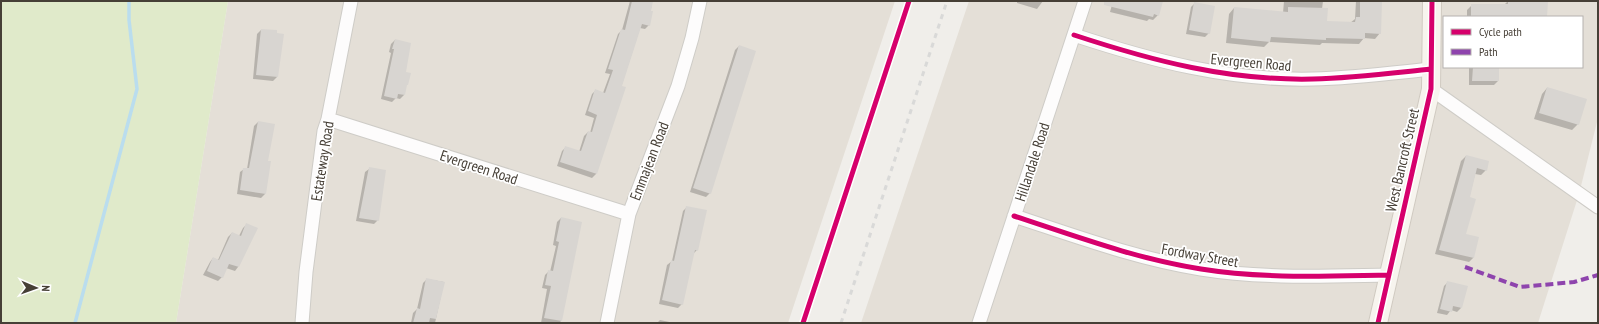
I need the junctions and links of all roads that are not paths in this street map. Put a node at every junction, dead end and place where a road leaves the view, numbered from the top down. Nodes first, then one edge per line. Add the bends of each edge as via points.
1 (351, 1) edge
2 (700, 1) edge
3 (1085, 1) edge
4 (1432, 1) edge
5 (1074, 35) junction
6 (1431, 69) junction
7 (1431, 89) junction
8 (328, 119) junction
9 (1598, 207) edge
10 (629, 214) junction
11 (1014, 216) junction
12 (1389, 275) junction
13 (302, 323) edge
14 (607, 323) edge
15 (979, 323) edge
16 (1378, 323) edge

1 - 8 street, Estateway Road
2 - 10 street, Emmajean Road via 678,86
3 - 5 street, Hillandale Road
4 - 6 main road, West Bancroft Street
5 - 6 street, Evergreen Road via 1169,64 1220,73 1312,79
5 - 11 street, Hillandale Road
6 - 7 main road, West Bancroft Street
7 - 9 street
7 - 12 main road, West Bancroft Street
8 - 10 street, Evergreen Road
8 - 13 street, Estateway Road via 324,131 307,264
10 - 14 street, Emmajean Road
11 - 12 street, Fordway Street via 1150,258 1200,269 1284,277
11 - 15 street, Hillandale Road
12 - 16 main road, West Bancroft Street

